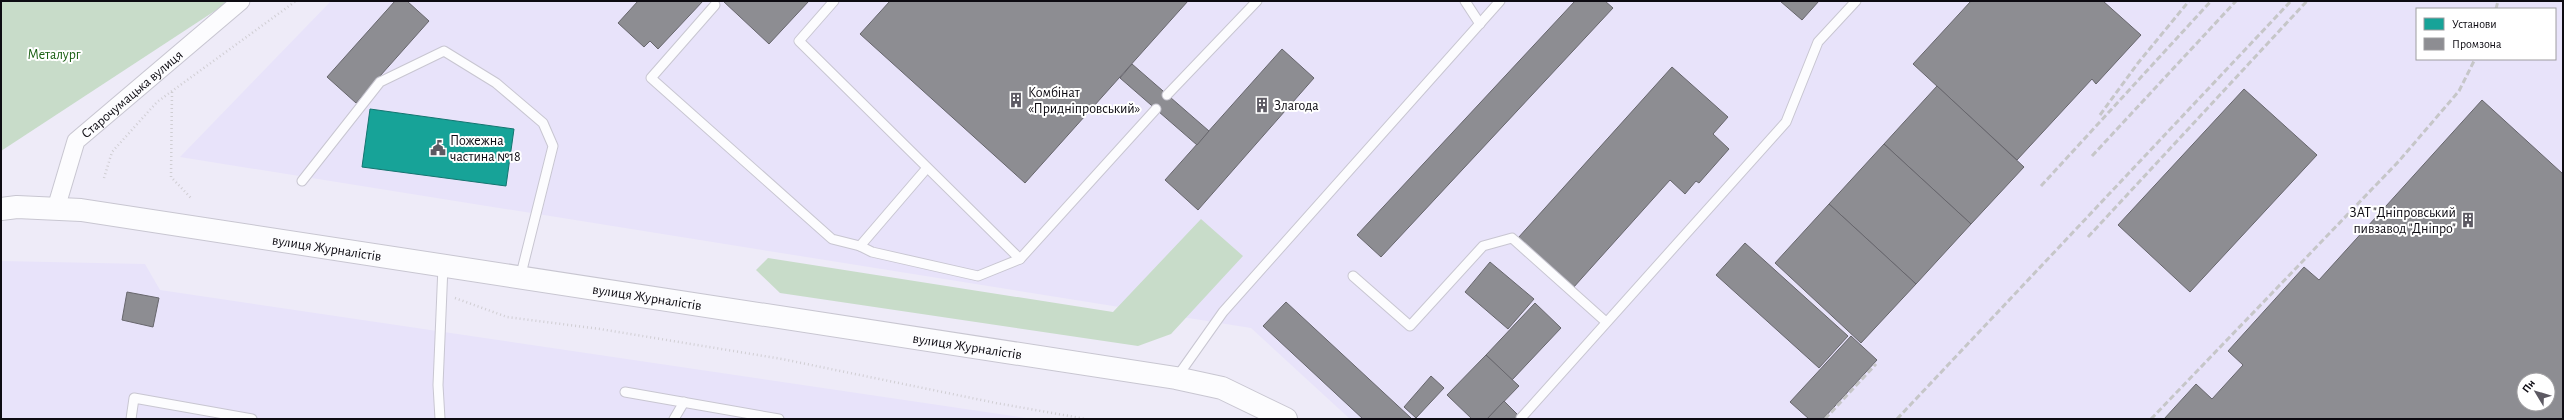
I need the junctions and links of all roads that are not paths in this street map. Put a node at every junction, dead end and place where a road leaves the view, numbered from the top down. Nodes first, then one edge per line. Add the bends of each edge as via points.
1 (240, 1) edge
2 (834, 1) edge
3 (1257, 1) edge
4 (1465, 1) edge
5 (1500, 1) edge
6 (1856, 1) edge
7 (715, 5) dead end
8 (1480, 24) junction
9 (1167, 95) dead end
10 (1156, 109) dead end
11 (927, 168) junction
12 (302, 181) dead end
13 (56, 208) junction
14 (1, 209) edge
15 (860, 246) junction
16 (1020, 259) junction
17 (443, 266) junction
18 (1353, 276) dead end
19 (520, 278) junction
20 (1606, 322) junction
21 (1176, 378) junction
22 (625, 392) dead end
23 (684, 402) junction
24 (1521, 418) dead end
25 (131, 419) edge
26 (252, 419) edge
27 (440, 419) edge
28 (674, 419) edge
29 (778, 419) edge
30 (1286, 419) edge

1 - 13 street, Старочумацька вулиця via 76,141
2 - 11 lane via 799,41
3 - 9 lane
4 - 8 lane
5 - 8 lane
6 - 20 lane via 1818,42 1786,122
7 - 15 lane via 651,78 832,240
8 - 21 lane via 1224,312
10 - 16 lane
11 - 15 lane
11 - 16 lane
12 - 19 lane via 380,82 444,51 496,84 543,123 553,146
13 - 14 street, вулиця Журналістів
13 - 17 street, вулиця Журналістів
15 - 16 lane via 872,252 978,276
17 - 19 street, вулиця Журналістів
17 - 27 lane via 438,385
18 - 20 lane via 1410,326 1483,246 1512,238
19 - 21 street, вулиця Журналістів
20 - 24 lane
21 - 30 street, вулиця Журналістів via 1222,388
22 - 23 lane
23 - 28 lane
23 - 29 lane
25 - 26 lane via 134,398

